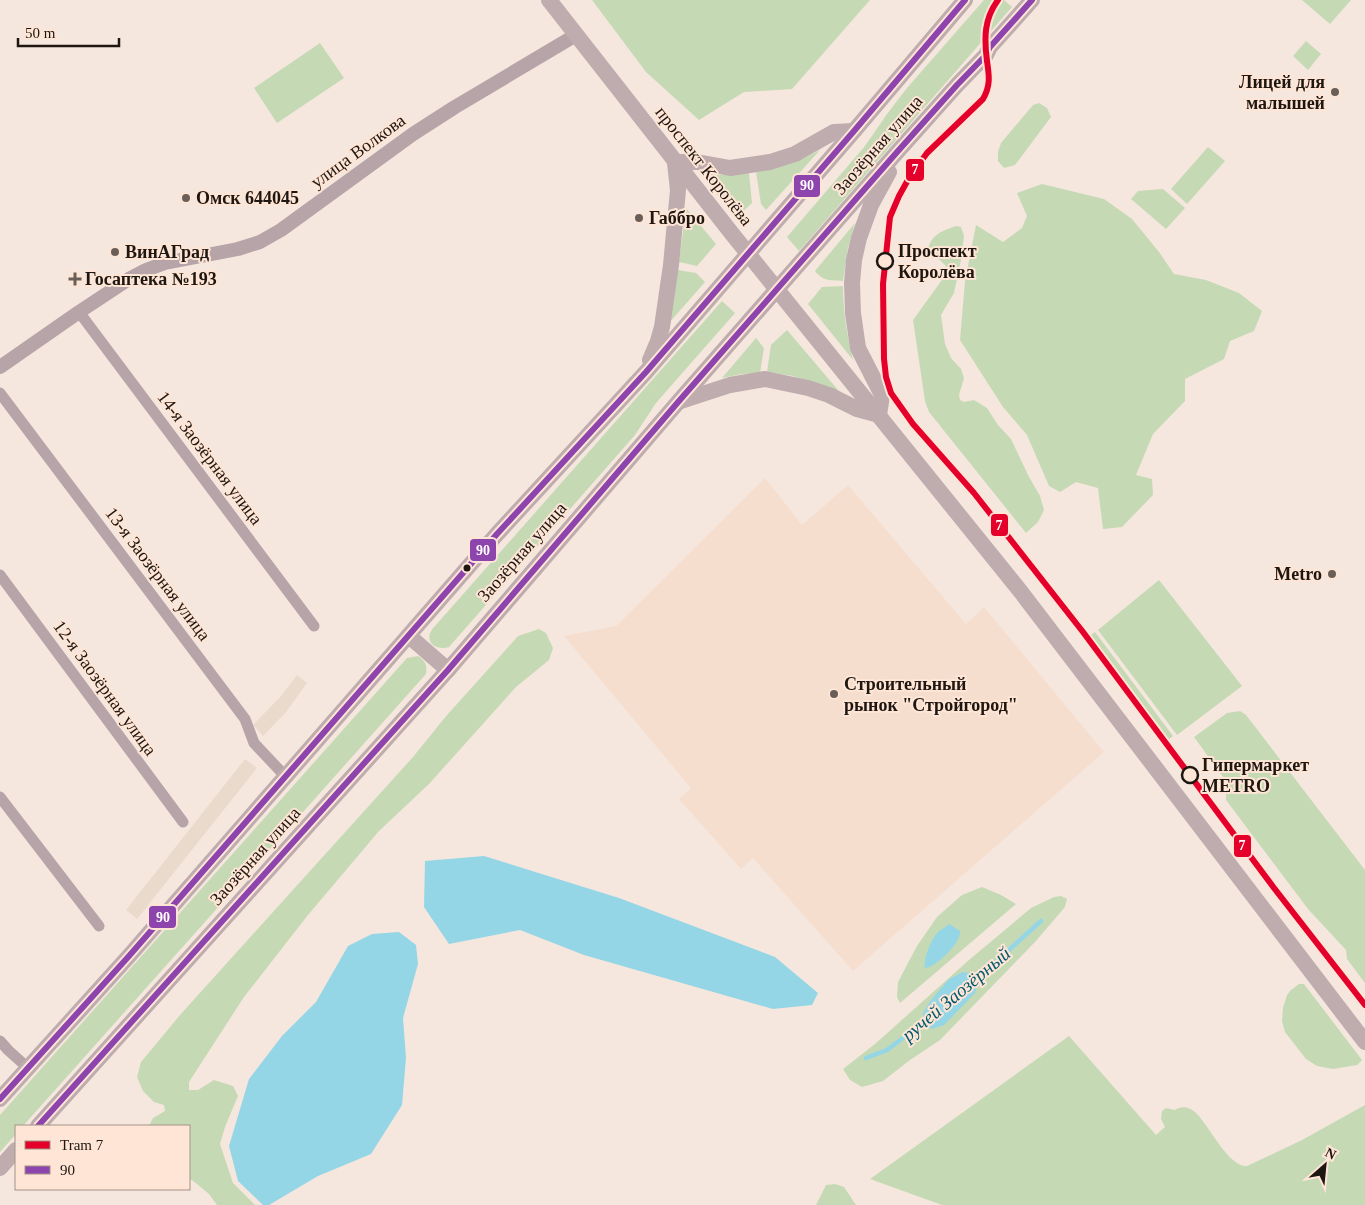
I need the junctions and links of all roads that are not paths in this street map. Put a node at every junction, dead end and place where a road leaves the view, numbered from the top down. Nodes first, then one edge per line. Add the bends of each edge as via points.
1 (549, 0) edge
2 (965, 0) edge
3 (1032, 0) edge
4 (576, 35) junction
5 (854, 132) junction
6 (898, 151) junction
7 (674, 162) junction
8 (748, 253) junction
9 (777, 290) junction
10 (79, 312) junction
11 (0, 367) edge
12 (646, 372) junction
13 (0, 393) edge
14 (679, 401) junction
15 (879, 415) junction
16 (0, 575) edge
17 (314, 626) dead end
18 (409, 636) junction
19 (448, 670) junction
20 (285, 776) junction
21 (0, 797) edge
22 (183, 822) dead end
23 (99, 926) dead end
24 (0, 1040) edge
25 (1365, 1042) edge
26 (28, 1068) junction
27 (0, 1099) edge
28 (39, 1125) edge
29 (15, 1151) edge
30 (0, 1168) edge

1 - 4 main road, проспект Королёва
2 - 5 main road, Заозёрная улица
3 - 6 main road, Заозёрная улица
4 - 7 main road, проспект Королёва
4 - 10 street, улица Волкова via 413,134 260,242 146,270
5 - 7 main road via 834,132 794,154 770,162 730,168
5 - 8 main road, Заозёрная улица
6 - 9 main road, Заозёрная улица
6 - 15 main road via 871,205 859,238 852,283 858,348 882,395
7 - 8 main road, проспект Королёва
7 - 12 main road via 678,190 671,266 662,326
8 - 9 main road, проспект Королёва
8 - 12 main road, Заозёрная улица
9 - 14 main road, Заозёрная улица
9 - 15 main road, проспект Королёва
10 - 11 street, улица Волкова
10 - 17 street, 14-я Заозёрная улица
12 - 18 main road, Заозёрная улица via 497,534
13 - 20 street, 13-я Заозёрная улица via 245,719 254,743
14 - 15 main road via 730,385 766,379 808,388 857,410
14 - 19 main road, Заозёрная улица
15 - 25 main road, проспект Королёва via 1045,622
16 - 22 street, 12-я Заозёрная улица
18 - 19 main road
18 - 20 main road, Заозёрная улица
19 - 28 main road, Заозёрная улица
20 - 26 main road, Заозёрная улица
21 - 23 street
24 - 26 street
26 - 27 main road, Заозёрная улица
29 - 30 main road

